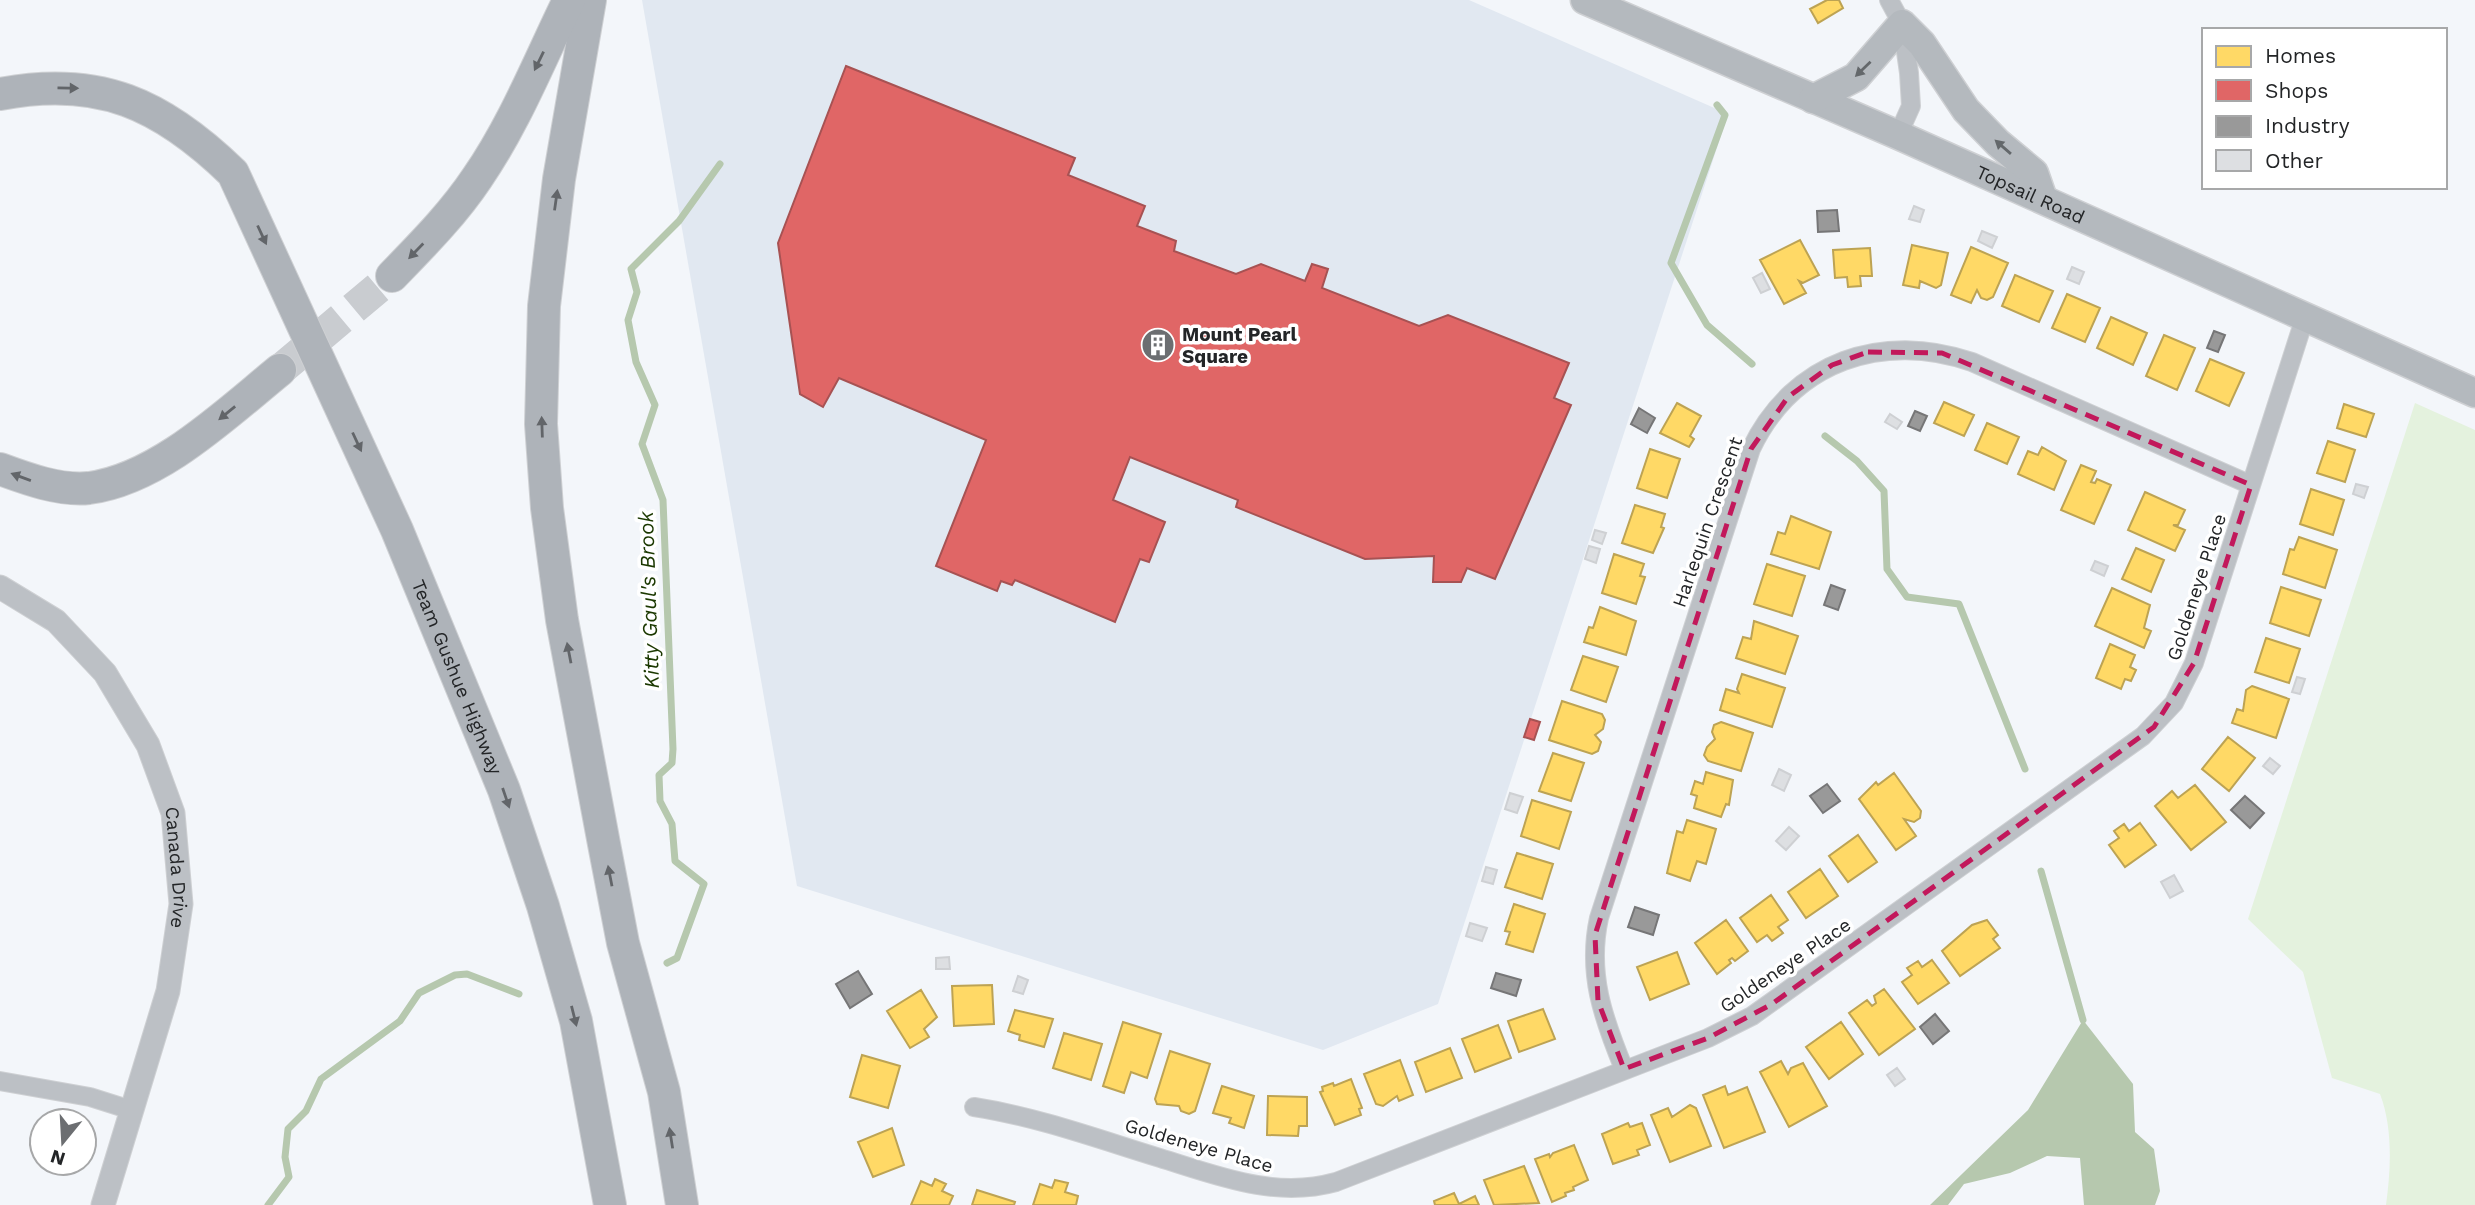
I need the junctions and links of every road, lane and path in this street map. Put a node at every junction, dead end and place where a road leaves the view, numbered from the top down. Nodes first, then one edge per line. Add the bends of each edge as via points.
1 (569, 0) edge
2 (590, 0) edge
3 (1585, 0) edge
4 (1896, 12) edge
5 (0, 94) edge
6 (1813, 99) junction
7 (1898, 135) junction
8 (2043, 199) junction
9 (392, 276) tunnel mouth
10 (2305, 317) junction
11 (280, 370) tunnel mouth
12 (2475, 393) edge
13 (0, 469) edge
14 (2251, 485) junction
15 (0, 587) edge
16 (1624, 1069) junction
17 (0, 1082) edge
18 (974, 1107) dead end
19 (131, 1110) junction
20 (103, 1205) edge
21 (610, 1205) edge
22 (682, 1205) edge

1 -> 9 highway via 477,178
22 -> 2 highway via 664,1092 623,943 562,620 547,508 541,362 551,235
3 - 6 main road, Topsail Road
4 -> 6 main road via 1856,77
4 - 7 street via 1911,106
8 -> 4 main road via 2034,173 1966,110
5 -> 21 highway, Team Gushue Highway via 74,87 116,96 190,136 233,173 397,530 504,790 576,1021
6 - 7 main road, Topsail Road
7 - 8 main road, Topsail Road
8 - 10 main road, Topsail Road
10 - 12 main road, Topsail Road
10 - 14 street, Goldeneye Place
11 -> 13 highway via 200,435 134,476 88,488 32,481
14 - 16 street, Goldeneye Place via 2191,670 2174,703 2154,727 1772,1004 1730,1028
14 - 16 street, Harlequin Crescent via 1972,362 1942,353 1907,349 1868,352 1832,365 1788,397 1751,449 1599,918 1593,952 1598,1001
15 - 19 street, Canada Drive via 56,621 104,673 148,745 173,813 181,904 168,990
16 - 18 street, Goldeneye Place via 1336,1182 1303,1189 1248,1185 1043,1121
17 - 19 street via 90,1097
19 - 20 street, Canada Drive

